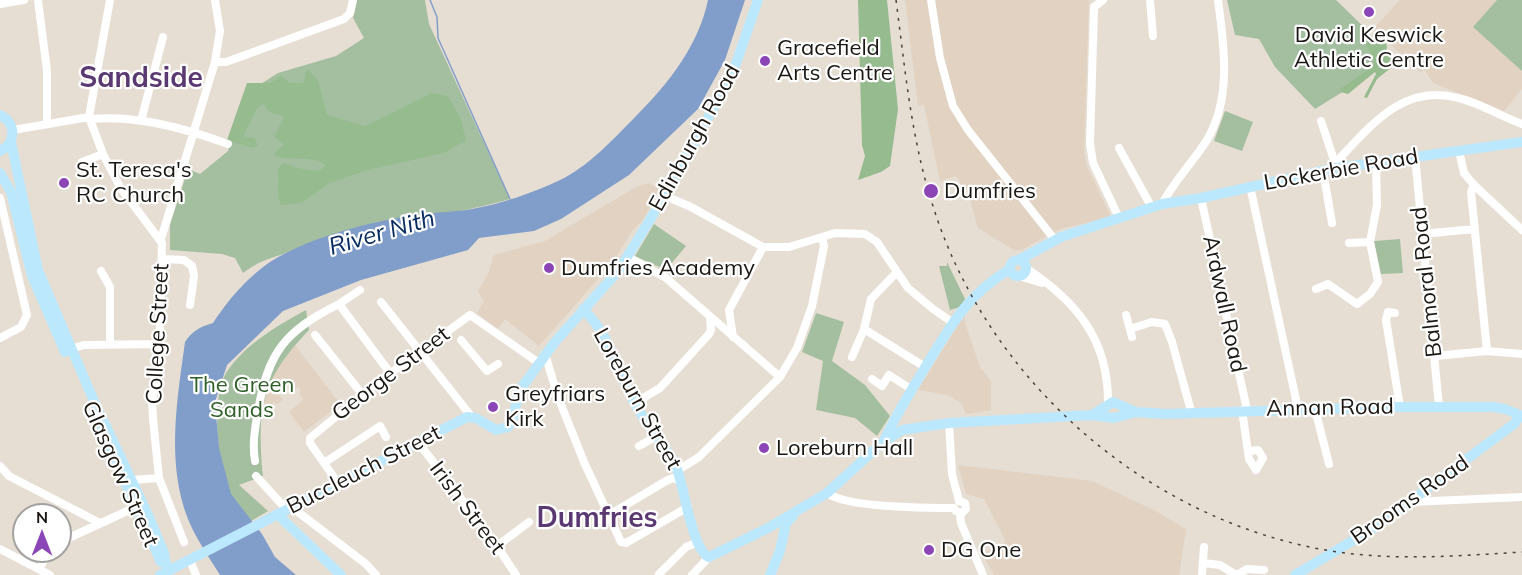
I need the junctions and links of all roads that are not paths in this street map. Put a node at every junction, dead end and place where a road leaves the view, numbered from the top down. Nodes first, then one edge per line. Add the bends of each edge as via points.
1 (24, 0) edge
2 (38, 0) edge
3 (110, 0) edge
4 (215, 0) edge
5 (353, 0) edge
6 (758, 0) edge
7 (932, 0) edge
8 (1103, 0) edge
9 (1150, 0) edge
10 (1218, 0) edge
11 (0, 4) edge
12 (1153, 36) dead end
13 (163, 38) dead end
14 (215, 62) junction
15 (0, 104) edge
16 (2, 116) edge
17 (89, 118) junction
18 (141, 121) junction
19 (1321, 121) dead end
20 (47, 123) junction
21 (1522, 124) edge
22 (13, 130) junction
23 (194, 132) junction
24 (11, 142) junction
25 (1522, 142) edge
26 (228, 144) dead end
27 (1119, 148) dead end
28 (1459, 150) junction
29 (0, 151) edge
30 (103, 154) junction
31 (1415, 156) junction
32 (82, 162) dead end
33 (1376, 162) junction
34 (1336, 165) junction
35 (1323, 171) junction
36 (0, 173) edge
37 (1474, 185) junction
38 (1250, 186) junction
39 (663, 195) junction
40 (0, 198) edge
41 (1201, 198) junction
42 (1157, 206) junction
43 (1119, 218) junction
44 (1332, 223) dead end
45 (3, 227) edge
46 (1474, 229) junction
47 (1522, 230) edge
48 (1422, 234) junction
49 (822, 238) junction
50 (161, 239) junction
51 (1054, 240) junction
52 (1370, 242) junction
53 (1349, 243) dead end
54 (763, 247) junction
55 (628, 257) junction
56 (163, 260) junction
57 (1019, 269) junction
58 (101, 271) dead end
59 (897, 272) junction
60 (1316, 289) dead end
61 (360, 290) dead end
62 (381, 302) dead end
63 (339, 304) junction
64 (190, 305) dead end
65 (584, 309) junction
66 (1395, 313) dead end
67 (1126, 315) dead end
68 (728, 316) junction
69 (710, 317) junction
70 (952, 322) junction
71 (864, 329) junction
72 (457, 333) junction
73 (315, 335) dead end
74 (733, 337) junction
75 (0, 338) edge
76 (110, 344) junction
77 (160, 344) junction
78 (68, 350) junction
79 (420, 351) junction
80 (1487, 351) junction
81 (1522, 354) edge
82 (1435, 356) junction
83 (852, 357) dead end
84 (542, 359) junction
85 (498, 364) dead end
86 (926, 367) junction
87 (390, 373) junction
88 (780, 377) junction
89 (872, 380) dead end
90 (911, 389) junction
91 (363, 394) junction
92 (1400, 406) junction
93 (637, 407) junction
94 (1439, 407) junction
95 (1114, 408) junction
96 (1298, 409) junction
97 (1315, 409) junction
98 (1245, 410) junction
99 (898, 411) junction
100 (1191, 411) junction
101 (1520, 417) edge
102 (466, 418) junction
103 (949, 423) junction
104 (912, 428) junction
105 (657, 436) junction
106 (386, 437) dead end
107 (418, 442) junction
108 (882, 443) junction
109 (639, 446) dead end
110 (1248, 451) dead end
111 (255, 461) dead end
112 (324, 462) junction
113 (1329, 464) dead end
114 (0, 466) edge
115 (256, 476) dead end
116 (679, 476) junction
117 (159, 478) junction
118 (132, 480) junction
119 (338, 483) junction
120 (827, 493) junction
121 (1522, 497) edge
122 (1410, 502) junction
123 (136, 507) junction
124 (687, 507) junction
125 (958, 507) junction
126 (797, 511) junction
127 (282, 512) junction
128 (298, 512) dead end
129 (609, 515) junction
130 (530, 522) dead end
131 (100, 523) junction
132 (768, 528) junction
133 (785, 531) junction
134 (72, 536) edge
135 (184, 542) dead end
136 (698, 542) junction
137 (497, 546) junction
138 (1204, 547) dead end
139 (0, 549) edge
140 (164, 553) junction
141 (709, 557) junction
142 (190, 560) junction
143 (43, 563) edge
144 (1203, 563) junction
145 (39, 569) junction
146 (1264, 570) dead end
147 (163, 573) edge
148 (371, 573) edge
149 (659, 574) edge
150 (50, 575) edge
151 (196, 575) edge
152 (341, 575) edge
153 (516, 575) edge
154 (692, 575) edge
155 (770, 575) edge
156 (983, 575) edge
157 (1202, 575) edge
158 (1236, 575) edge
159 (1295, 575) edge

1 - 11 street
2 - 20 street via 47,71
3 - 17 street
4 - 14 street via 220,31
5 - 14 street via 344,20 226,62
6 - 39 main road, Edinburgh Road via 732,75
7 - 51 street via 940,58 953,106
8 - 43 street via 1094,7 1091,155
9 - 12 street
10 - 42 street via 1225,55 1216,118 1208,137
13 - 18 street
14 - 23 street
15 - 16 main road
16 - 22 main road
17 - 18 street
17 - 20 street
17 - 30 street, College Street
18 - 23 street
19 - 34 street
20 - 22 street
21 - 34 street via 1460,98 1434,94 1386,111
22 - 24 main road
23 - 26 street
23 - 50 street
24 - 29 main road
24 - 78 main road via 38,270
25 - 28 main road, Lockerbie Road
27 - 42 street
28 - 31 main road, Lockerbie Road
28 - 37 street via 1464,173
30 - 32 street
30 - 50 street, College Street via 120,187
31 - 33 main road, Lockerbie Road
31 - 48 street, Balmoral Road
33 - 34 main road, Lockerbie Road
33 - 52 street via 1377,205
34 - 35 main road, Lockerbie Road
35 - 38 main road, Lockerbie Road
35 - 44 street
36 - 78 main road via 10,192 28,268
37 - 46 street
37 - 47 street
38 - 41 main road, Lockerbie Road
38 - 96 street
39 - 54 street
39 - 55 main road, Edinburgh Road
40 - 45 street
41 - 42 main road, Lockerbie Road
41 - 98 street, Ardwall Road
42 - 43 main road, Lockerbie Road
43 - 51 main road, Lockerbie Road
45 - 75 street via 27,315 21,327
46 - 48 street
46 - 80 street
48 - 82 street, Balmoral Road
49 - 54 street via 789,247
49 - 59 street via 845,232 865,234 877,242
49 - 88 street via 824,246 812,306 797,348
50 - 56 street, College Street
51 - 57 main road, Lockerbie Road via 1033,253
52 - 53 street
52 - 60 street via 1378,282 1370,294 1358,304 1328,284
54 - 68 street
55 - 65 main road, Edinburgh Road
55 - 69 street via 659,273
56 - 64 street via 184,260 192,266
56 - 77 street, College Street
57 - 70 main road, Lockerbie Road via 982,289
57 - 95 street via 1066,297 1085,321 1099,350
58 - 76 street via 110,287
59 - 70 street via 908,288
59 - 71 street via 873,296
61 - 63 street
62 - 79 street
63 - 87 street
63 - 111 street via 305,323 274,355 260,397 253,438
65 - 84 main road, Edinburgh Road
65 - 93 main road, Loreburn Street via 611,345
66 - 92 street via 1388,312 1386,320
67 - 100 street via 1131,333 1152,322 1165,324
68 - 69 street
68 - 74 street
69 - 74 street
69 - 93 street via 709,334 660,388
70 - 86 main road, Lockerbie Road
71 - 83 street
71 - 86 street
72 - 79 street, George Street
72 - 84 street, George Street via 470,315
72 - 85 street via 487,371
73 - 91 street
74 - 88 street
76 - 77 street
76 - 78 street
77 - 117 street, College Street via 152,399
78 - 118 main road, Glasgow Street
78 - 123 main road, Glasgow Street
79 - 87 street, George Street
79 - 102 street
80 - 81 street
80 - 82 street
82 - 94 street, Balmoral Road
84 - 102 main road, Edinburgh Road via 519,390 512,422 503,430
84 - 129 street
86 - 90 main road, Lockerbie Road
87 - 91 street, George Street
88 - 116 street
89 - 90 street via 882,386 889,375
90 - 99 main road, Lockerbie Road
91 - 112 street, George Street via 314,435 310,443
92 - 94 main road, Annan Road
92 - 97 main road, Annan Road
93 - 105 main road, Loreburn Street
94 - 101 main road, Annan Road via 1505,409
95 - 100 main road, Annan Road via 1166,414
95 - 103 main road via 1090,415
96 - 97 main road, Annan Road
96 - 98 main road, Annan Road
97 - 113 street
98 - 100 main road, Annan Road
98 - 110 street, Ardwall Road
99 - 104 main road via 900,421
99 - 108 main road, Lockerbie Road
101 - 122 main road, Brooms Road
102 - 107 main road, Buccleuch Street
103 - 104 main road
103 - 125 street
104 - 108 main road
105 - 109 street
105 - 116 main road, Loreburn Street
106 - 112 street via 380,426
107 - 119 main road, Buccleuch Street
107 - 137 street, Irish Street
108 - 120 main road
112 - 119 street
114 - 131 street via 9,476
115 - 127 street
116 - 124 main road, Loreburn Street
116 - 129 street
117 - 118 street
117 - 135 street, College Street
118 - 140 main road, Glasgow Street
119 - 127 main road, Buccleuch Street
120 - 125 street via 840,499 882,505
120 - 126 main road
121 - 122 street
122 - 159 main road, Brooms Road
123 - 131 street
123 - 147 main road, Glasgow Street
124 - 129 street via 622,543
124 - 136 main road, Loreburn Street
125 - 156 street
126 - 132 main road
126 - 133 main road via 786,523
127 - 142 main road, Buccleuch Street
127 - 152 main road
128 - 148 street
130 - 137 street
131 - 134 street
132 - 133 main road via 780,526
132 - 141 main road
133 - 155 main road
136 - 141 main road, Loreburn Street via 703,554
136 - 149 street via 686,547
137 - 153 street, Irish Street
138 - 144 street
139 - 145 street
140 - 142 main road
140 - 147 main road, Glasgow Street
141 - 154 street
142 - 147 main road, Buccleuch Street
142 - 151 street
143 - 145 street
144 - 157 street
144 - 158 street via 1220,565
145 - 150 street
146 - 158 street via 1247,569

